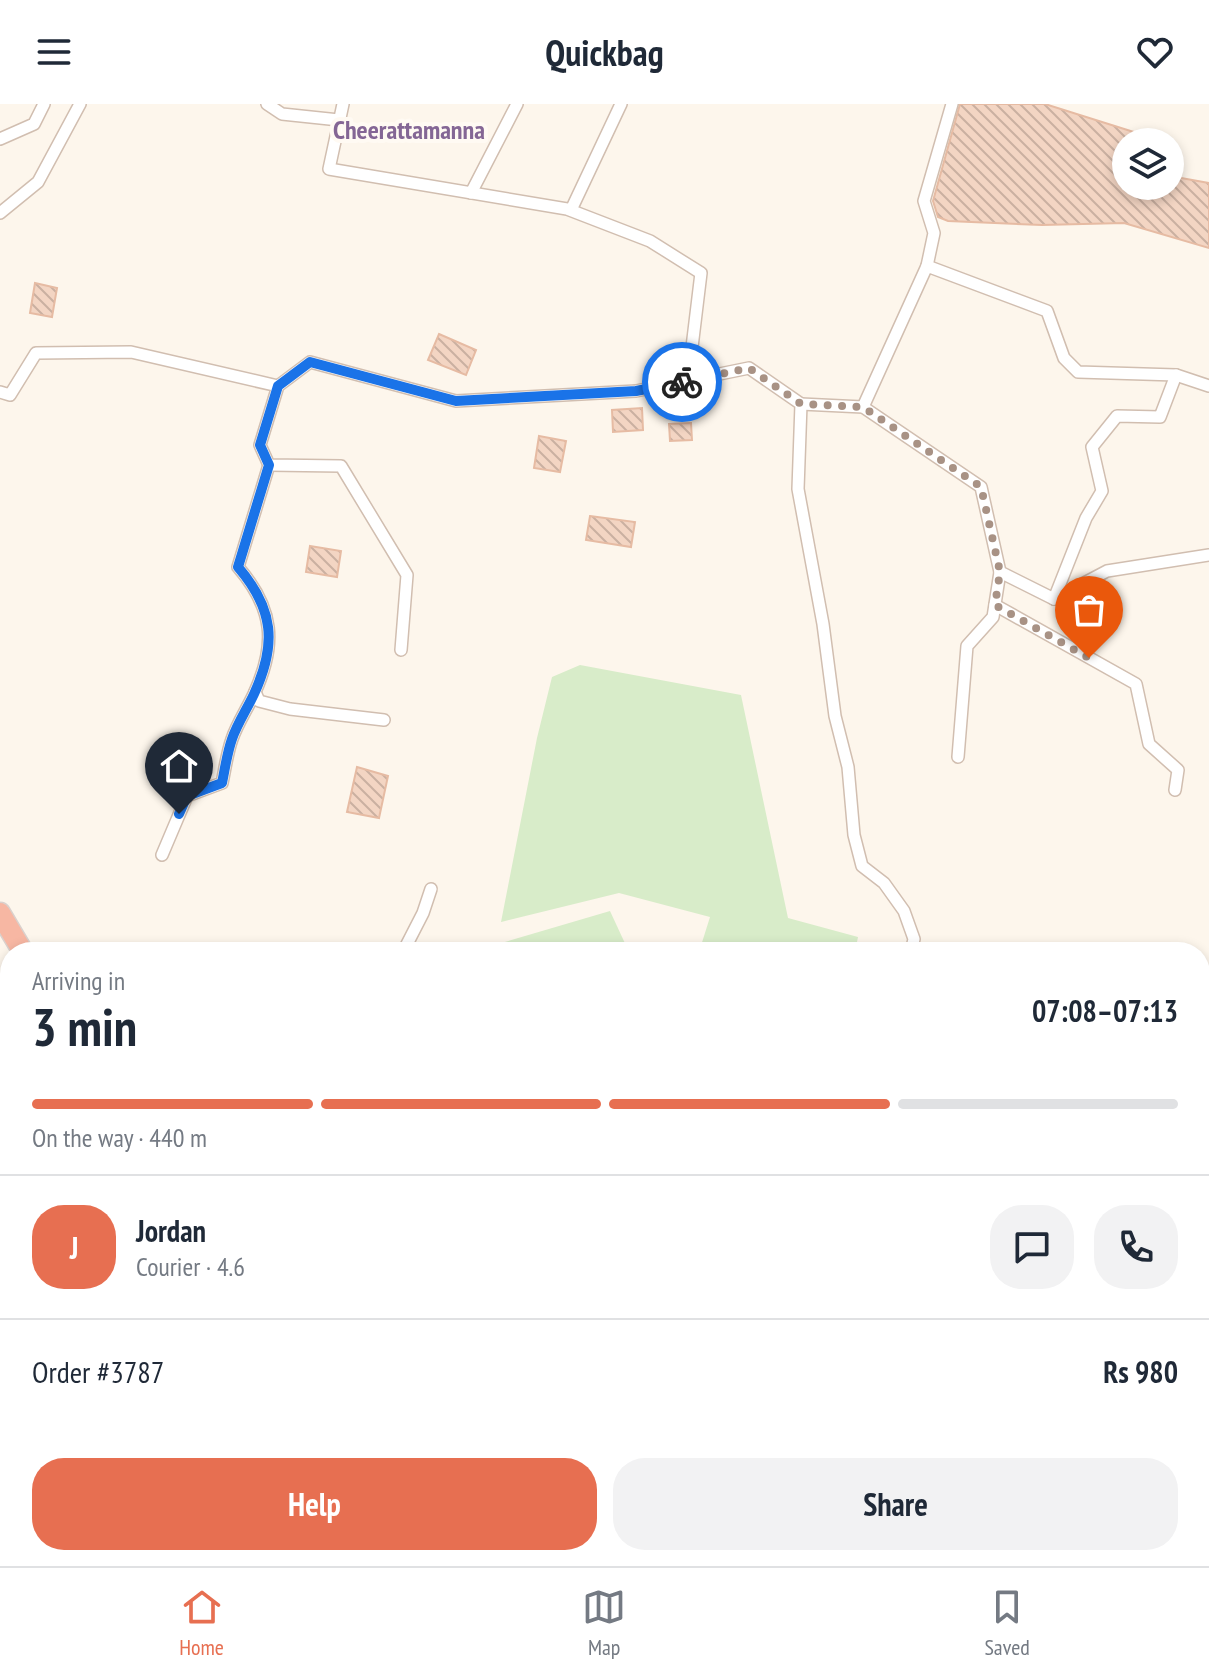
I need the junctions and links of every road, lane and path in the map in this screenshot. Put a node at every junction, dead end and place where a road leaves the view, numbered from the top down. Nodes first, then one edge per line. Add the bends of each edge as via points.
1 (44, 104) edge
2 (80, 104) edge
3 (267, 104) edge
4 (343, 104) edge
5 (517, 104) edge
6 (621, 104) edge
7 (952, 104) edge
8 (339, 120) junction
9 (0, 139) edge
10 (471, 193) junction
11 (571, 210) junction
12 (0, 213) edge
13 (927, 266) junction
14 (1176, 375) junction
15 (688, 380) junction
16 (278, 386) junction
17 (1209, 386) edge
18 (0, 392) edge
19 (801, 404) junction
20 (863, 407) junction
21 (269, 465) junction
22 (1209, 555) edge
23 (1000, 572) junction
24 (1054, 599) junction
25 (995, 605) junction
26 (401, 650) dead end
27 (255, 692) junction
28 (384, 720) dead end
29 (958, 757) dead end
30 (1175, 790) dead end
31 (162, 855) dead end
32 (431, 889) dead end
33 (0, 913) edge
34 (17, 942) edge
35 (408, 942) edge
36 (913, 942) edge

1 - 9 street via 34,124
2 - 12 street via 38,182
3 - 8 street via 282,114
4 - 8 street
5 - 10 street
6 - 11 street
7 - 13 street via 924,201 934,233
8 - 10 street via 329,169
10 - 11 street
11 - 15 street via 650,241 701,273
13 - 14 street via 1047,311 1064,358 1078,372
13 - 20 street
14 - 17 street
14 - 24 street via 1160,417 1117,416 1092,447 1102,491
15 - 16 street via 636,391 456,401 310,362
15 - 19 street via 749,368
16 - 18 street via 131,352 36,353 10,395
16 - 21 street via 260,445
19 - 20 street
19 - 36 street via 798,489 848,767 854,835 862,866 884,883 904,911
20 - 23 street via 981,487
21 - 26 street via 341,466 407,575
21 - 27 street via 238,567 260,597 270,631
22 - 24 street via 1107,571
23 - 24 street
23 - 25 street
25 - 29 street via 993,617 967,646
25 - 30 street via 1136,684 1149,744 1178,770
27 - 28 street via 259,701 290,709
27 - 31 street via 231,741 222,783 187,796
32 - 35 street
33 - 34 highway

